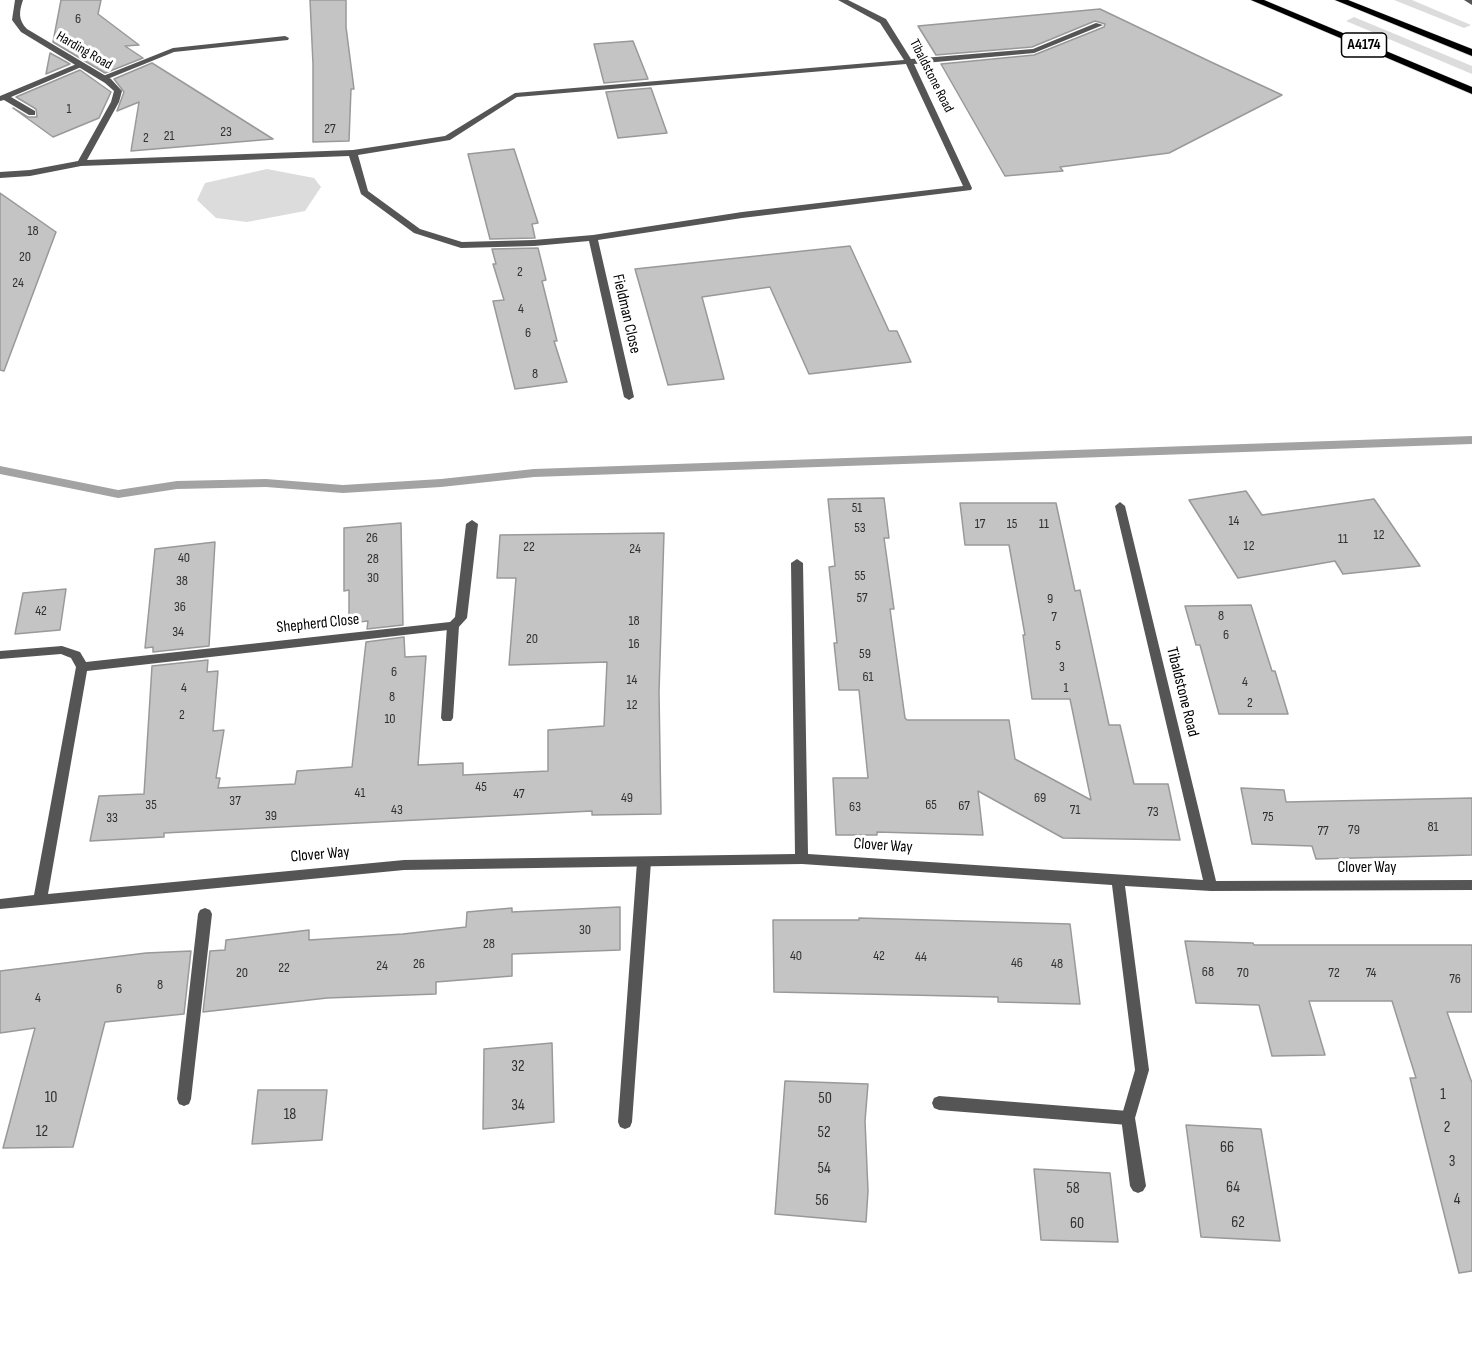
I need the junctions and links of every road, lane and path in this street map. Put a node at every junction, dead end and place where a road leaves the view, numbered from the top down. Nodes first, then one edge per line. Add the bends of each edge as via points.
1 (19, 0) edge
2 (842, 0) edge
3 (1256, 0) edge
4 (1340, 0) edge
5 (1468, 0) edge
6 (1472, 3) edge
7 (1099, 25) dead end
8 (285, 38) dead end
9 (1472, 53) edge
10 (909, 62) junction
11 (82, 65) junction
12 (102, 78) junction
13 (1472, 91) edge
14 (3, 98) edge
15 (32, 113) dead end
16 (354, 153) junction
17 (81, 163) junction
18 (0, 175) edge
19 (593, 238) junction
20 (629, 397) dead end
21 (1120, 506) dead end
22 (472, 524) dead end
23 (797, 563) dead end
24 (453, 626) junction
25 (0, 655) edge
26 (82, 667) junction
27 (447, 718) dead end
28 (802, 859) junction
29 (644, 862) junction
30 (1118, 880) junction
31 (1472, 885) edge
32 (1211, 886) junction
33 (40, 899) junction
34 (0, 904) edge
35 (205, 914) dead end
36 (184, 1099) dead end
37 (939, 1103) dead end
38 (1128, 1118) junction
39 (625, 1122) dead end
40 (1138, 1186) dead end

1 - 11 street, Harding Road via 17,25
2 - 10 street, Tibaldstone Road via 883,21
3 - 13 main road, A4174
4 - 9 main road, A4174
5 - 6 street
7 - 10 street via 1034,51
8 - 12 street via 172,50
10 - 16 street via 515,95 447,138
10 - 19 street, Tibaldstone Road via 968,188 742,215
11 - 12 street, Harding Road
11 - 14 street
12 - 17 street, Harding Road via 118,91
14 - 15 street
16 - 17 street
16 - 19 street via 364,192 417,231 461,245
17 - 18 street via 30,174
19 - 20 street, Fieldman Close
21 - 32 street, Tibaldstone Road
22 - 24 street via 461,618
23 - 28 street
24 - 26 street, Shepherd Close
24 - 27 street
25 - 26 street via 62,650 76,655
26 - 33 street
28 - 29 street, Clover Way
28 - 30 street, Clover Way
29 - 33 street, Clover Way via 404,865
29 - 39 street
30 - 32 street, Clover Way
30 - 38 street via 1142,1070
31 - 32 street, Clover Way
33 - 34 street, Clover Way
35 - 36 street
37 - 38 street
38 - 40 street

